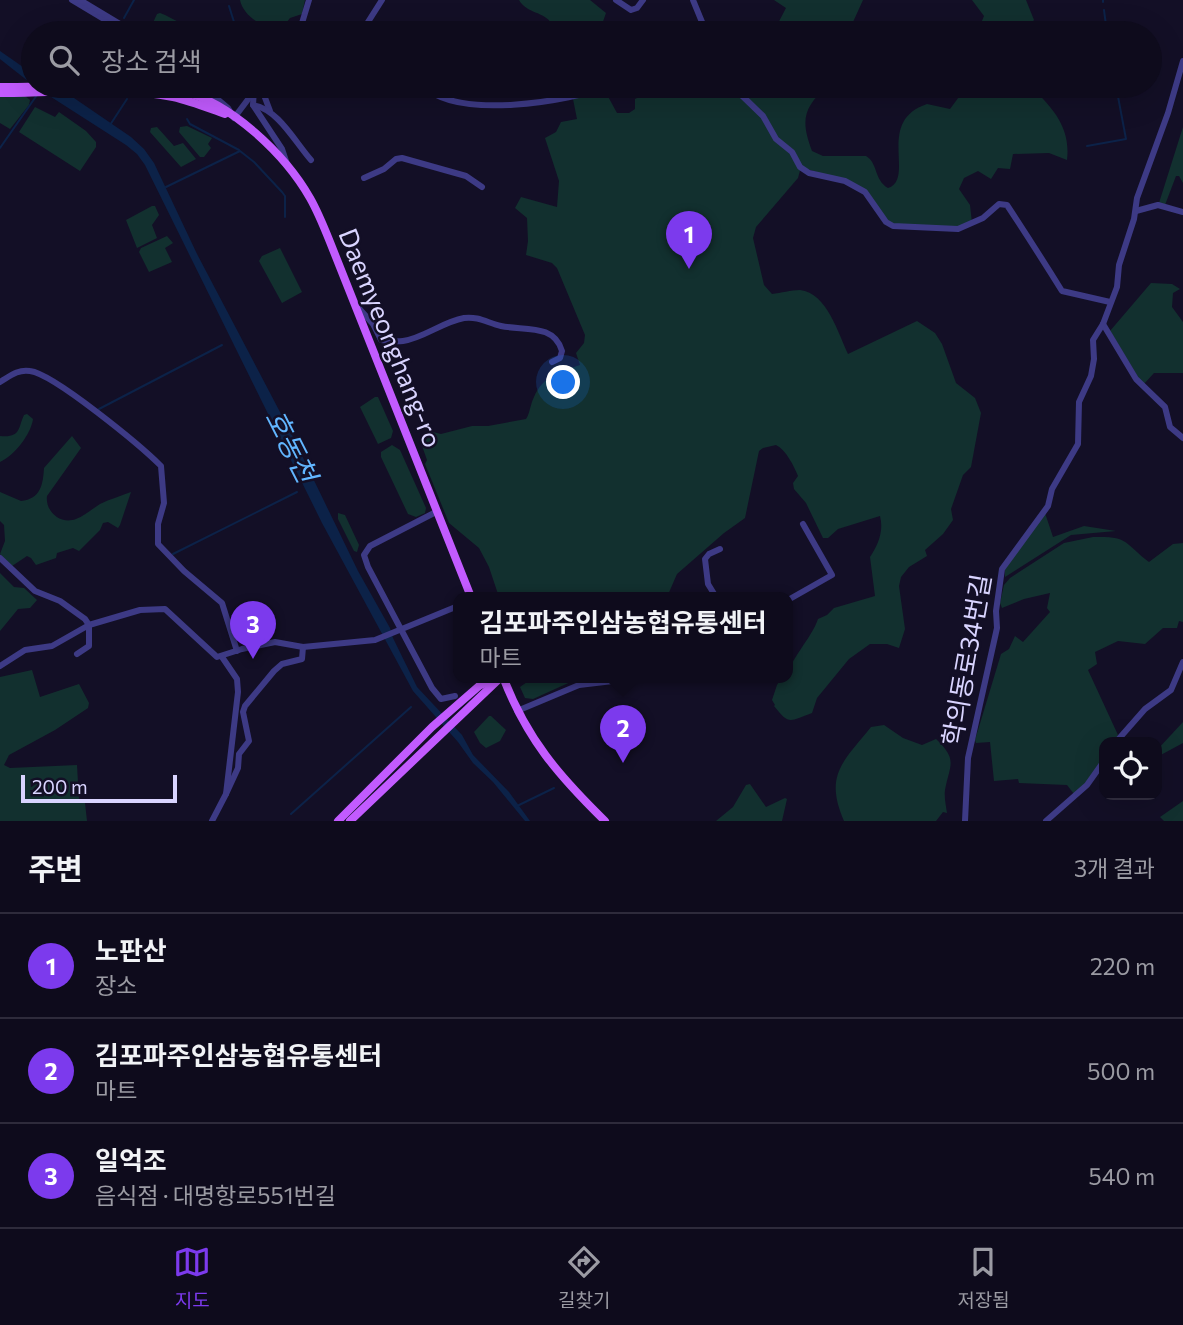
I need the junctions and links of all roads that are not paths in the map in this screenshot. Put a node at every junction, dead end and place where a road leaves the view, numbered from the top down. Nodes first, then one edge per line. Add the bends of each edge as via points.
1 (72, 0) edge
2 (80, 0) edge
3 (309, 0) edge
4 (382, 0) edge
5 (616, 0) edge
6 (643, 0) edge
7 (693, 0) edge
8 (107, 21) edge
9 (115, 21) edge
10 (303, 21) edge
11 (369, 21) edge
12 (702, 21) edge
13 (1183, 61) edge
14 (0, 87) edge
15 (21, 89) edge
16 (21, 91) edge
17 (0, 93) edge
18 (183, 98) edge
19 (216, 98) edge
20 (248, 98) edge
21 (254, 98) edge
22 (265, 98) edge
23 (445, 98) edge
24 (554, 98) edge
25 (744, 98) edge
26 (253, 105) junction
27 (271, 113) junction
28 (234, 118) junction
29 (311, 160) dead end
30 (288, 166) junction
31 (364, 178) dead end
32 (482, 187) dead end
33 (1136, 211) junction
34 (1183, 212) edge
35 (1110, 302) junction
36 (354, 304) junction
37 (1103, 324) junction
38 (552, 362) dead end
39 (0, 382) edge
40 (1183, 438) edge
41 (436, 512) junction
42 (803, 524) dead end
43 (720, 549) dead end
44 (0, 558) edge
45 (469, 592) edge
46 (713, 592) edge
47 (793, 597) edge
48 (453, 608) edge
49 (89, 625) junction
50 (400, 630) junction
51 (303, 647) junction
52 (237, 651) junction
53 (77, 654) dead end
54 (222, 657) junction
55 (1183, 662) edge
56 (0, 666) edge
57 (484, 683) edge
58 (495, 683) edge
59 (504, 683) edge
60 (596, 683) edge
61 (479, 685) joint
62 (483, 695) junction
63 (455, 696) dead end
64 (510, 696) junction
65 (517, 711) junction
66 (1120, 737) edge
67 (1099, 768) edge
68 (226, 794) junction
69 (212, 821) edge
70 (338, 821) edge
71 (350, 821) edge
72 (605, 821) edge
73 (965, 821) edge
74 (1045, 821) edge

1 - 8 street
2 - 9 street
3 - 10 street
4 - 11 street
5 - 6 street via 631,10
7 - 12 street
13 - 33 street, 학의동로34번길
14 - 15 main road, Daemyeonghang-ro
16 - 17 main road, Daemyeonghang-ro
18 - 28 main road, Daemyeonghang-ro
19 - 28 street
20 - 28 street
21 - 26 street
22 - 27 street
23 - 24 street via 484,106
25 - 35 street via 800,167 865,192 893,226 958,229 983,219 999,204 1007,205 1062,291
26 - 27 street
26 - 30 street
27 - 29 street
28 - 30 main road, Daemyeonghang-ro
30 - 36 main road, Daemyeonghang-ro via 310,198
31 - 32 street via 402,158 467,176
33 - 34 street via 1158,205
33 - 35 street, 학의동로34번길
35 - 37 street, 학의동로34번길
36 - 38 street via 381,340 408,340 451,322 475,318 550,334 562,351
36 - 41 main road, Daemyeonghang-ro
37 - 40 street via 1136,379 1165,407 1170,427
37 - 73 street, 학의동로34번길 via 1093,340 1091,376 1079,402 1075,450 1052,489 1048,506 1002,569 997,628 968,758
39 - 52 street via 19,371 39,374 125,433 161,466 164,503 158,544 222,603
41 - 45 main road, Daemyeonghang-ro
41 - 50 street via 365,551 368,567
42 - 47 street via 832,575
43 - 46 street via 705,559
44 - 49 street via 35,591 60,601
48 - 50 street
49 - 53 street via 89,646
49 - 54 street via 140,610 165,610 214,655
49 - 56 street via 52,646 25,650
50 - 51 street via 379,638
50 - 63 street via 438,697
51 - 52 street via 275,642
51 - 68 street via 302,659 282,664 245,706 249,741 239,754
52 - 54 street
54 - 68 street via 237,679
55 - 66 street via 1171,690 1145,709
57 - 61 main road
58 - 62 main road
59 - 64 main road
60 - 65 street via 579,685
61 - 70 main road
62 - 64 main road via 498,692
62 - 71 main road
64 - 65 main road
65 - 72 main road via 553,766
67 - 74 street via 1087,785
68 - 69 street

